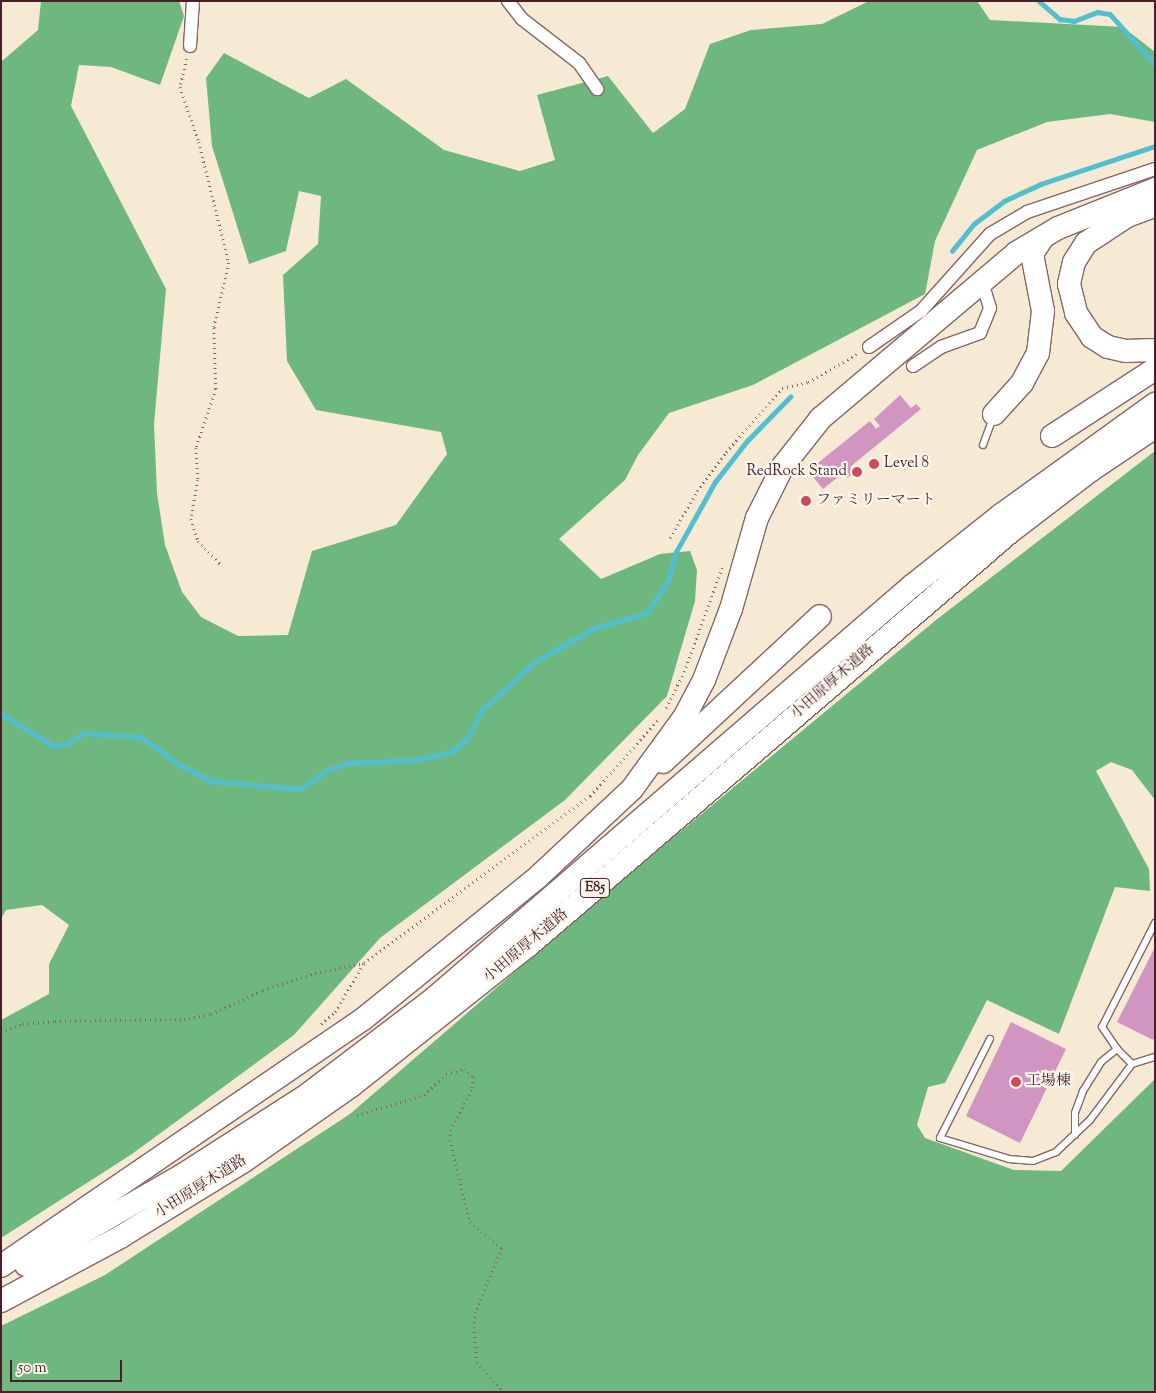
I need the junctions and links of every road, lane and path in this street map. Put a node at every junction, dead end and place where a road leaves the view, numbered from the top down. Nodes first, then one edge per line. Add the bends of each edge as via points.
1 (193, 1) edge
2 (508, 1) edge
3 (190, 46) joint
4 (597, 89) dead end
5 (1155, 169) edge
6 (1155, 189) edge
7 (1155, 206) edge
8 (1043, 237) junction
9 (972, 257) junction
10 (978, 272) dead end
11 (985, 292) dead end
12 (869, 347) joint
13 (1155, 350) edge
14 (913, 366) dead end
15 (1155, 369) edge
16 (1155, 404) edge
17 (994, 414) joint
18 (1155, 427) edge
19 (1052, 436) dead end
20 (983, 445) dead end
21 (670, 538) dead end
22 (726, 556) dead end
23 (221, 565) dead end
24 (820, 616) dead end
25 (632, 789) junction
26 (1155, 923) edge
27 (364, 963) junction
28 (316, 1028) dead end
29 (1, 1032) edge
30 (990, 1039) dead end
31 (1116, 1048) junction
32 (1155, 1057) edge
33 (1132, 1064) junction
34 (357, 1115) dead end
35 (1075, 1134) junction
36 (1, 1266) edge
37 (1, 1278) edge
38 (1, 1301) edge
39 (503, 1392) edge

1 - 3 street
2 - 4 street via 522,19 579,63
3 - 23 path via 180,87 199,142 229,263 214,328 216,389 196,448 198,480 191,519 198,542
5 - 9 street via 1027,212 990,234
6 - 8 highway
7 - 13 highway via 1127,216 1086,244 1074,262 1069,284 1076,313 1092,337 1108,347 1126,351
8 - 17 highway via 1032,254 1043,311 1038,353 1022,383
8 - 25 highway via 1016,253 856,385 803,439 769,491 757,518 727,621 704,680 685,716
9 - 10 street
9 - 12 street via 921,310
11 - 14 street via 990,308 980,333 941,347
12 - 21 path via 808,382 782,388 726,452 697,491
15 - 19 highway
16 - 37 highway, 小田原厚木道路 / E85 via 1001,515 913,585 425,1006 307,1095 184,1174 86,1233
17 - 20 lane
18 - 38 highway, 小田原厚木道路 / E85 via 1091,470 1010,532 529,945 350,1086 244,1161 122,1236
22 - 27 path via 684,672 663,714 590,796
24 - 25 highway via 706,725
25 - 36 highway via 538,876 362,1020
26 - 31 lane via 1102,1027
27 - 28 path via 335,1012
27 - 29 path via 316,973 263,990 211,1014 184,1019 55,1021 23,1024
30 - 35 lane via 940,1138 1008,1159 1033,1161 1056,1152
31 - 33 lane
31 - 35 lane via 1101,1062 1082,1091 1075,1113
32 - 33 lane
33 - 35 lane via 1090,1120
34 - 39 path via 424,1095 446,1074 464,1069 474,1077 472,1090 451,1130 450,1140 470,1222 502,1248 476,1312 474,1327 477,1362

